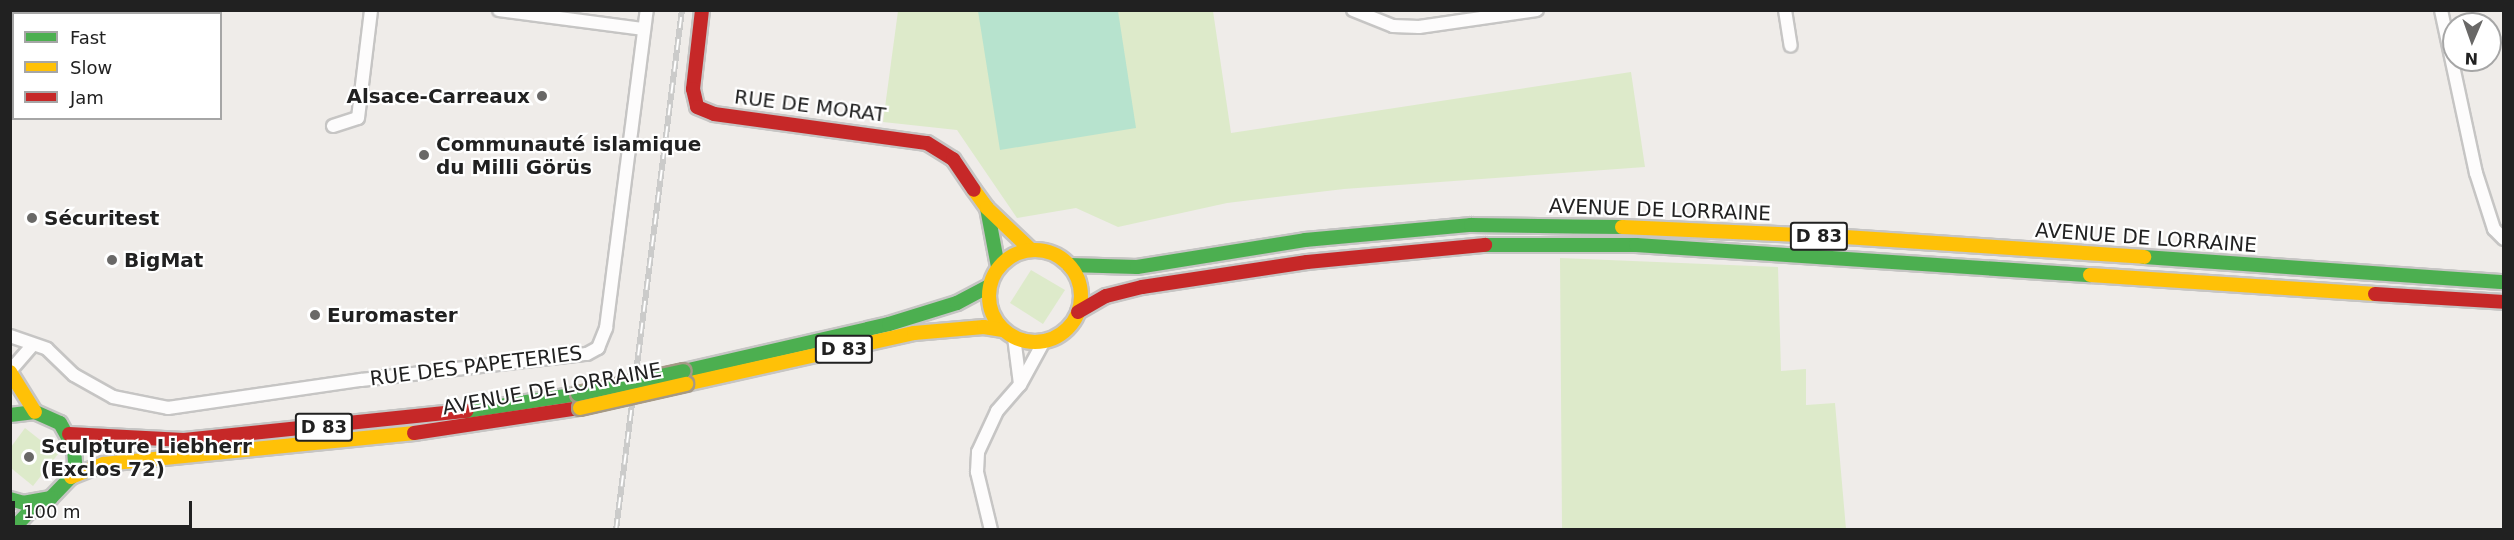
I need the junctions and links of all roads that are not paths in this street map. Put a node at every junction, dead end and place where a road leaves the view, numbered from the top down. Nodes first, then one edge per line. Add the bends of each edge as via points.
1 (371, 10) edge
2 (499, 10) edge
3 (647, 10) edge
4 (702, 10) edge
5 (1353, 10) edge
6 (1537, 10) edge
7 (1785, 10) edge
8 (2441, 10) edge
9 (1488, 15) edge
10 (644, 29) junction
11 (1791, 46) dead end
12 (333, 126) dead end
13 (987, 208) junction
14 (2504, 239) edge
15 (1030, 249) junction
16 (1069, 265) junction
17 (998, 267) junction
18 (2504, 282) edge
19 (989, 286) junction
20 (2504, 302) edge
21 (1078, 312) junction
22 (1008, 333) junction
23 (10, 336) edge
24 (1044, 341) junction
25 (32, 346) junction
26 (10, 371) edge
27 (685, 377) junction
28 (1020, 385) junction
29 (579, 401) junction
30 (35, 412) junction
31 (10, 415) edge
32 (69, 434) junction
33 (71, 477) junction
34 (10, 500) edge
35 (37, 503) junction
36 (12, 530) edge
37 (991, 530) edge

1 - 12 street via 358,118
2 - 10 street
3 - 10 street, RUE DES PAPETERIES
4 - 13 main road, RUE DE MORAT via 693,89 697,107 714,114 927,143 953,159
5 - 9 street via 1394,26 1419,27
6 - 9 street
7 - 11 street
8 - 14 street via 2476,173 2494,229
10 - 25 street, RUE DES PAPETERIES via 606,328 598,348 587,354 361,380 168,408 113,397 74,375 47,349
13 - 15 main road, RUE DE MORAT
13 - 17 main road, RUE DE MORAT
15 - 16 main road via 1051,253
15 - 17 main road via 1018,252
16 - 18 main road, AVENUE DE LORRAINE / D 83 via 1137,267 1305,240 1471,225 1554,224 1845,237
16 - 21 main road via 1081,287
17 - 19 main road
19 - 22 main road via 991,309
19 - 27 main road, AVENUE DE LORRAINE / D 83 via 957,303 889,324
20 - 21 main road, AVENUE DE LORRAINE / D 83 via 1636,245 1472,245 1307,262 1142,287 1106,296
21 - 24 main road via 1070,326
22 - 24 main road
22 - 27 main road, AVENUE DE LORRAINE / D 83 via 984,327 914,333
22 - 28 street
23 - 25 street, RUE DES PAPETERIES
24 - 28 street
25 - 26 street
26 - 30 main road
27 - 29 main road, AVENUE DE LORRAINE / D 83, bridge
28 - 37 street via 997,411 978,452 977,472
29 - 32 main road, AVENUE DE LORRAINE / D 83 via 184,440
29 - 33 main road, AVENUE DE LORRAINE / D 83 via 430,431 115,462
30 - 31 main road
30 - 32 main road via 60,423
32 - 33 main road via 74,448
33 - 35 main road via 56,494
34 - 35 main road
35 - 36 main road

